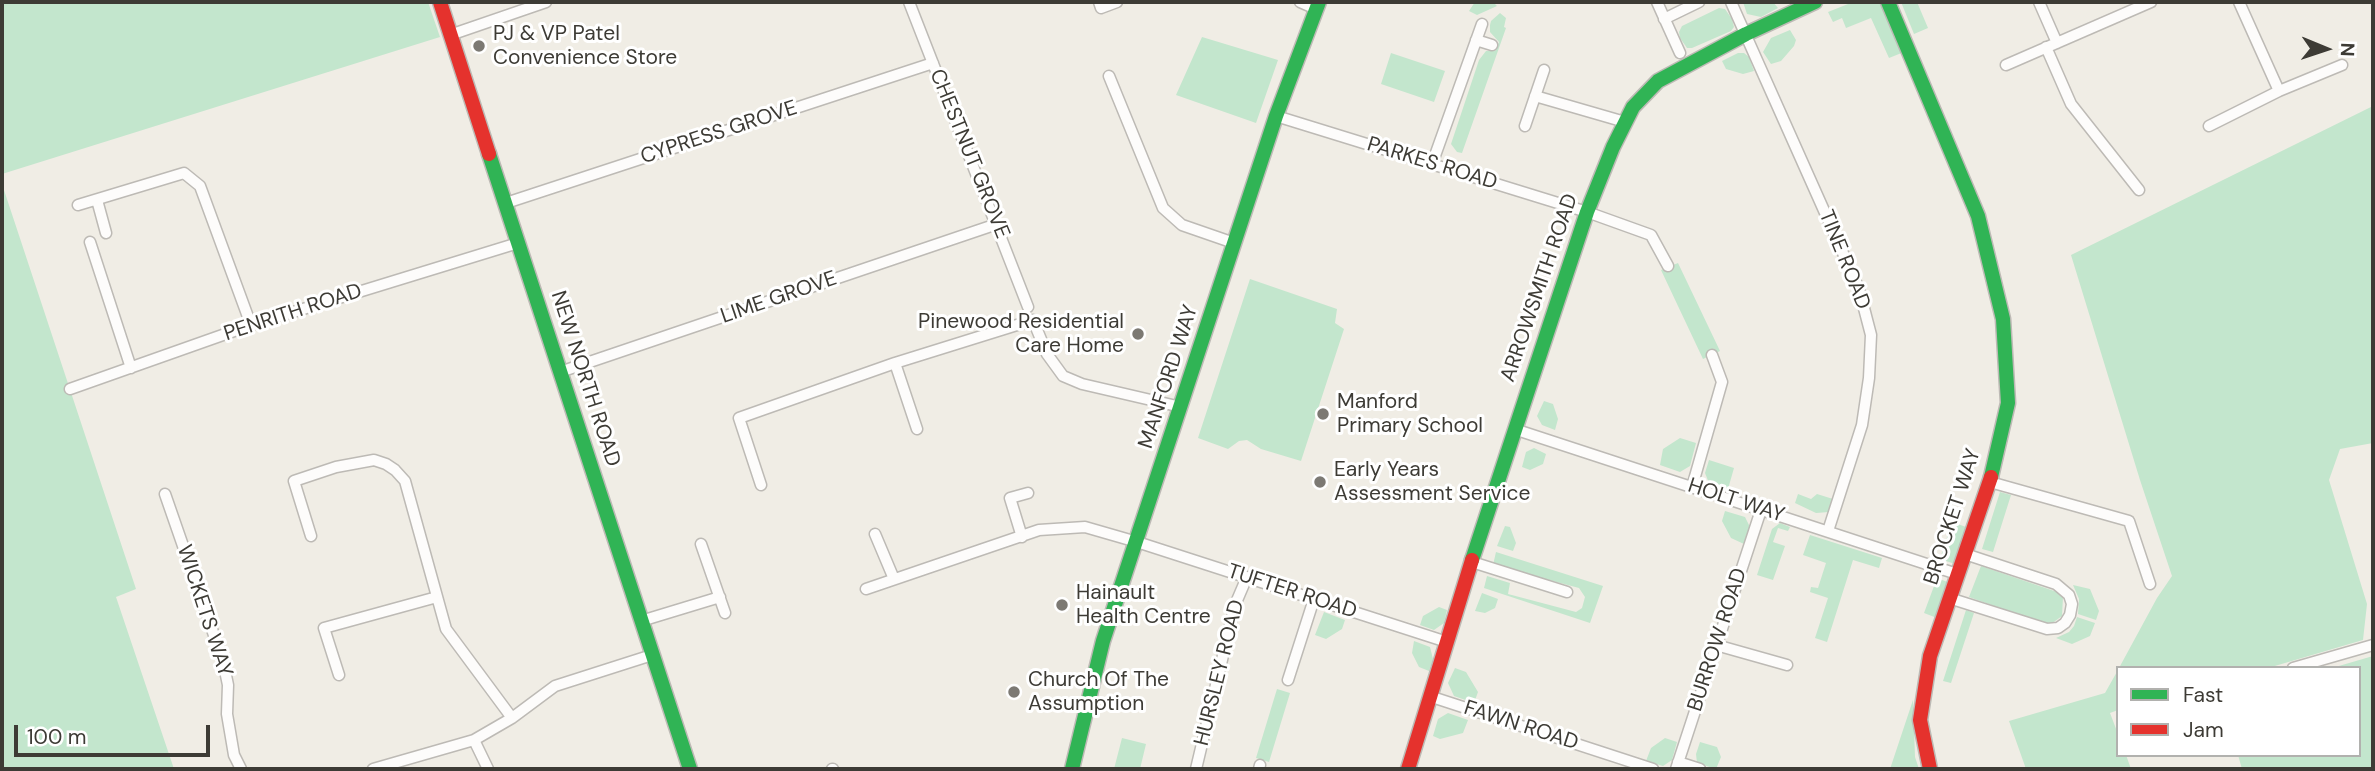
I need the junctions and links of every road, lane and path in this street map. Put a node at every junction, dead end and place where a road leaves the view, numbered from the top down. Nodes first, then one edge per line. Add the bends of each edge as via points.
1 (440, 2) edge
2 (547, 2) edge
3 (909, 2) edge
4 (1099, 2) edge
5 (1117, 2) edge
6 (1300, 2) edge
7 (1657, 2) edge
8 (1699, 2) edge
9 (1731, 2) edge
10 (1815, 2) edge
11 (1888, 2) edge
12 (2039, 2) edge
13 (2151, 2) edge
14 (2238, 2) edge
15 (1317, 5) edge
16 (1664, 19) junction
17 (1482, 24) dead end
18 (1746, 34) junction
19 (450, 35) junction
20 (1476, 40) junction
21 (1492, 45) dead end
22 (2051, 45) junction
23 (1680, 53) dead end
24 (933, 63) junction
25 (2006, 65) dead end
26 (2342, 65) dead end
27 (1544, 70) dead end
28 (1109, 76) dead end
29 (2279, 91) junction
30 (1535, 96) junction
31 (1276, 116) junction
32 (1625, 122) junction
33 (1525, 126) dead end
34 (2209, 126) dead end
35 (1432, 164) junction
36 (2139, 190) dead end
37 (97, 200) junction
38 (506, 203) junction
39 (78, 205) dead end
40 (1587, 212) junction
41 (997, 224) junction
42 (106, 233) dead end
43 (90, 242) dead end
44 (518, 243) junction
45 (1234, 243) junction
46 (1668, 266) dead end
47 (1028, 307) dead end
48 (251, 325) junction
49 (1712, 355) dead end
50 (895, 363) junction
51 (131, 368) junction
52 (560, 372) junction
53 (70, 389) dead end
54 (1181, 407) junction
55 (917, 429) dead end
56 (1514, 429) junction
57 (1990, 482) junction
58 (761, 485) dead end
59 (1692, 487) junction
60 (1028, 493) dead end
61 (165, 494) dead end
62 (1761, 510) junction
63 (1828, 531) junction
64 (875, 534) dead end
65 (312, 536) dead end
66 (1022, 537) junction
67 (1137, 542) junction
68 (701, 544) dead end
69 (1965, 554) junction
70 (1472, 562) junction
71 (1957, 574) junction
72 (1247, 577) junction
73 (894, 579) junction
74 (2150, 584) dead end
75 (866, 589) dead end
76 (1567, 592) dead end
77 (437, 597) junction
78 (719, 597) junction
79 (1949, 598) junction
80 (1314, 599) junction
81 (725, 613) dead end
82 (641, 621) junction
83 (1447, 642) junction
84 (1716, 645) junction
85 (2373, 645) edge
86 (652, 655) junction
87 (1787, 665) dead end
88 (2300, 666) edge
89 (339, 676) dead end
90 (1288, 680) dead end
91 (1429, 696) junction
92 (512, 718) junction
93 (474, 740) junction
94 (1677, 766) edge
95 (381, 768) edge
96 (241, 769) edge
97 (488, 769) edge
98 (690, 769) edge
99 (1072, 769) edge
100 (1196, 769) edge
101 (1408, 769) edge
102 (1653, 769) edge
103 (1700, 769) edge
104 (1930, 769) edge

1 - 19 street, NEW NORTH ROAD
2 - 19 street
3 - 24 street, CHESTNUT GROVE
4 - 5 street via 1101,8
6 - 15 street
7 - 16 street
8 - 16 street
9 - 18 street, TINE ROAD
10 - 18 street, ARROWSMITH ROAD
11 - 57 street, BROCKET WAY via 1978,216 2003,319 2008,403
12 - 22 street
13 - 22 street
14 - 29 street
15 - 31 street, MANFORD WAY
16 - 23 street
17 - 20 street
18 - 32 street, ARROWSMITH ROAD via 1658,81
18 - 63 street, TINE ROAD via 1859,289 1871,335 1862,425
19 - 38 street, NEW NORTH ROAD
20 - 21 street
20 - 35 street
22 - 25 street
22 - 36 street via 2071,104
24 - 38 street, CYPRESS GROVE
24 - 41 street, CHESTNUT GROVE
26 - 29 street
27 - 30 street
28 - 45 street via 1163,208 1182,225
29 - 34 street
30 - 32 street
30 - 33 street
31 - 35 street, PARKES ROAD
31 - 45 street, MANFORD WAY
32 - 40 street, ARROWSMITH ROAD
35 - 40 street, PARKES ROAD
37 - 39 street
37 - 42 street
37 - 48 street via 184,173 200,186
38 - 44 street, NEW NORTH ROAD
40 - 46 street, PARKES ROAD via 1651,235
40 - 56 street, ARROWSMITH ROAD
41 - 47 street, CHESTNUT GROVE
41 - 52 street, LIME GROVE
43 - 51 street
44 - 48 street, PENRITH ROAD
44 - 52 street, NEW NORTH ROAD
45 - 54 street, MANFORD WAY
48 - 51 street, PENRITH ROAD
49 - 59 street via 1722,382
50 - 54 street via 1033,320 1047,354 1063,376
50 - 55 street
50 - 58 street via 739,418
51 - 53 street, PENRITH ROAD
52 - 82 street, NEW NORTH ROAD
54 - 67 street, MANFORD WAY
56 - 59 street, HOLT WAY
56 - 70 street, ARROWSMITH ROAD
57 - 69 street, BROCKET WAY
57 - 74 street via 2129,521
59 - 62 street, HOLT WAY
60 - 66 street via 1010,498
61 - 96 street, WICKETS WAY via 223,661 227,714
62 - 63 street, HOLT WAY
62 - 84 street, BURROW ROAD
63 - 71 street, HOLT WAY
64 - 73 street
65 - 77 street via 294,481 336,467 374,460 386,464 405,481
66 - 67 street, TUFTER ROAD via 1039,530 1085,527
66 - 73 street, TUFTER ROAD
67 - 72 street, TUFTER ROAD
67 - 99 street, MANFORD WAY via 1104,641
68 - 78 street
69 - 71 street, BROCKET WAY
69 - 79 street via 2056,584 2069,595 2070,615 2065,623 2048,629
70 - 76 street
70 - 83 street, ARROWSMITH ROAD
71 - 79 street, BROCKET WAY
72 - 80 street, TUFTER ROAD
72 - 100 street, HURSLEY ROAD
73 - 75 street, TUFTER ROAD
77 - 89 street via 324,628
77 - 92 street via 446,629
78 - 81 street
78 - 82 street
79 - 104 street, BROCKET WAY via 1930,656 1920,720
80 - 83 street, TUFTER ROAD
80 - 90 street
82 - 86 street, NEW NORTH ROAD
83 - 91 street, ARROWSMITH ROAD
84 - 87 street
84 - 94 street, BURROW ROAD
85 - 88 street
86 - 92 street via 555,686
86 - 98 street, NEW NORTH ROAD
91 - 101 street, ARROWSMITH ROAD
91 - 102 street, FAWN ROAD
92 - 93 street
93 - 95 street
93 - 97 street
94 - 103 street

